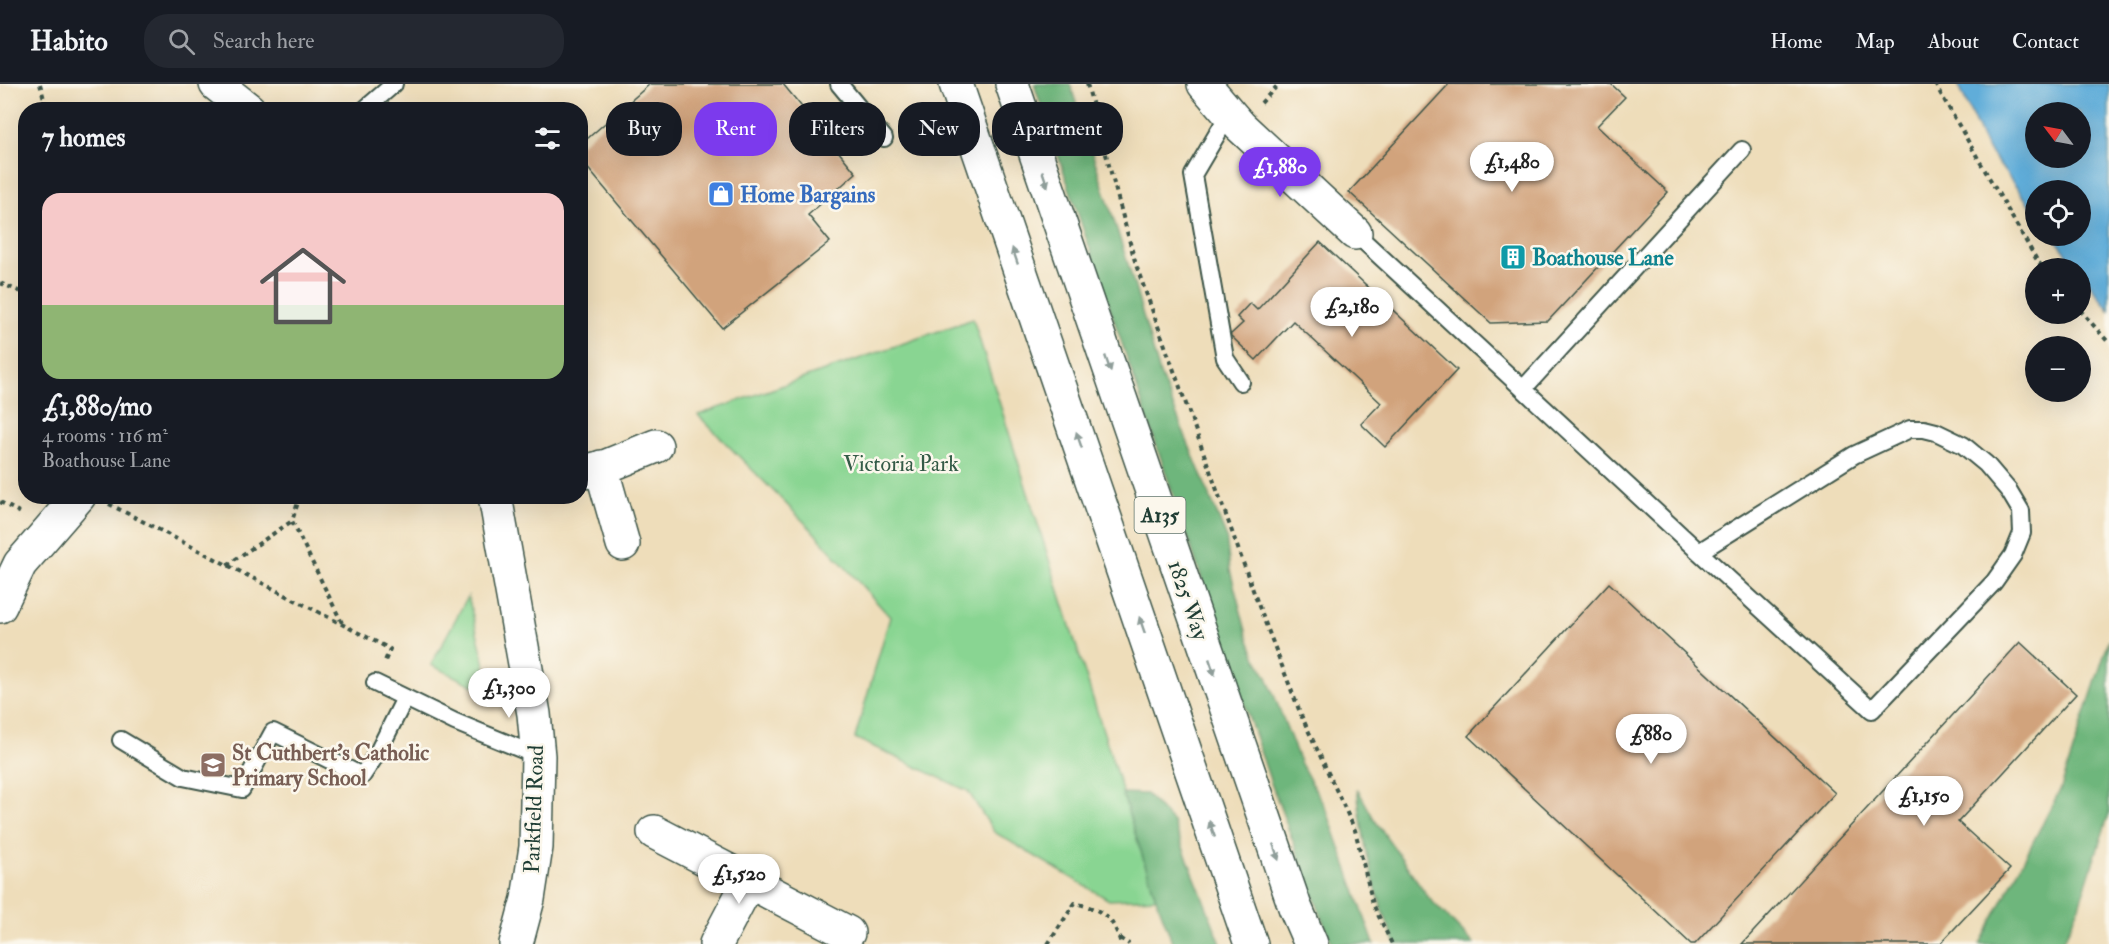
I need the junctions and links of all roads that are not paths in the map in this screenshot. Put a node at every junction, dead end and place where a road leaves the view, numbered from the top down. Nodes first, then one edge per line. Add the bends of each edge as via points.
1 (216, 84) edge
2 (394, 84) edge
3 (839, 84) edge
4 (956, 84) edge
5 (1012, 84) edge
6 (1204, 84) edge
7 (239, 102) edge
8 (373, 102) edge
9 (854, 102) edge
10 (1229, 114) junction
11 (1742, 150) dead end
12 (1355, 233) joint
13 (1241, 382) dead end
14 (1523, 389) junction
15 (656, 446) dead end
16 (591, 470) edge
17 (86, 504) edge
18 (496, 504) edge
19 (622, 544) dead end
20 (1699, 552) junction
21 (0, 606) edge
22 (375, 683) road end
23 (405, 698) junction
24 (121, 740) dead end
25 (538, 756) junction
26 (654, 832) dead end
27 (749, 881) junction
28 (848, 933) dead end
29 (516, 944) edge
30 (716, 944) edge
31 (1251, 944) edge
32 (1311, 944) edge

1 - 7 main road
2 - 8 lane
3 - 9 lane
31 -> 4 main road, A135
5 -> 32 main road, 1825 Way / A135
6 - 10 main road
10 - 12 main road
10 - 13 lane via 1193,175 1225,357
11 - 14 lane
12 - 14 lane
14 - 20 lane
15 - 16 main road
16 - 19 main road
17 - 21 main road via 20,564
18 - 25 main road, Parkfield Road
20 - 20 lane via 1872,710 1994,582 2013,555 2022,533 2021,511 1986,464 1963,445 1936,432 1910,429 1854,455
22 - 23 lane
23 - 24 lane via 362,776 273,732 242,789 183,777
23 - 25 lane
25 - 29 main road, Parkfield Road via 537,847
26 - 27 main road
27 - 28 main road
27 - 30 main road

